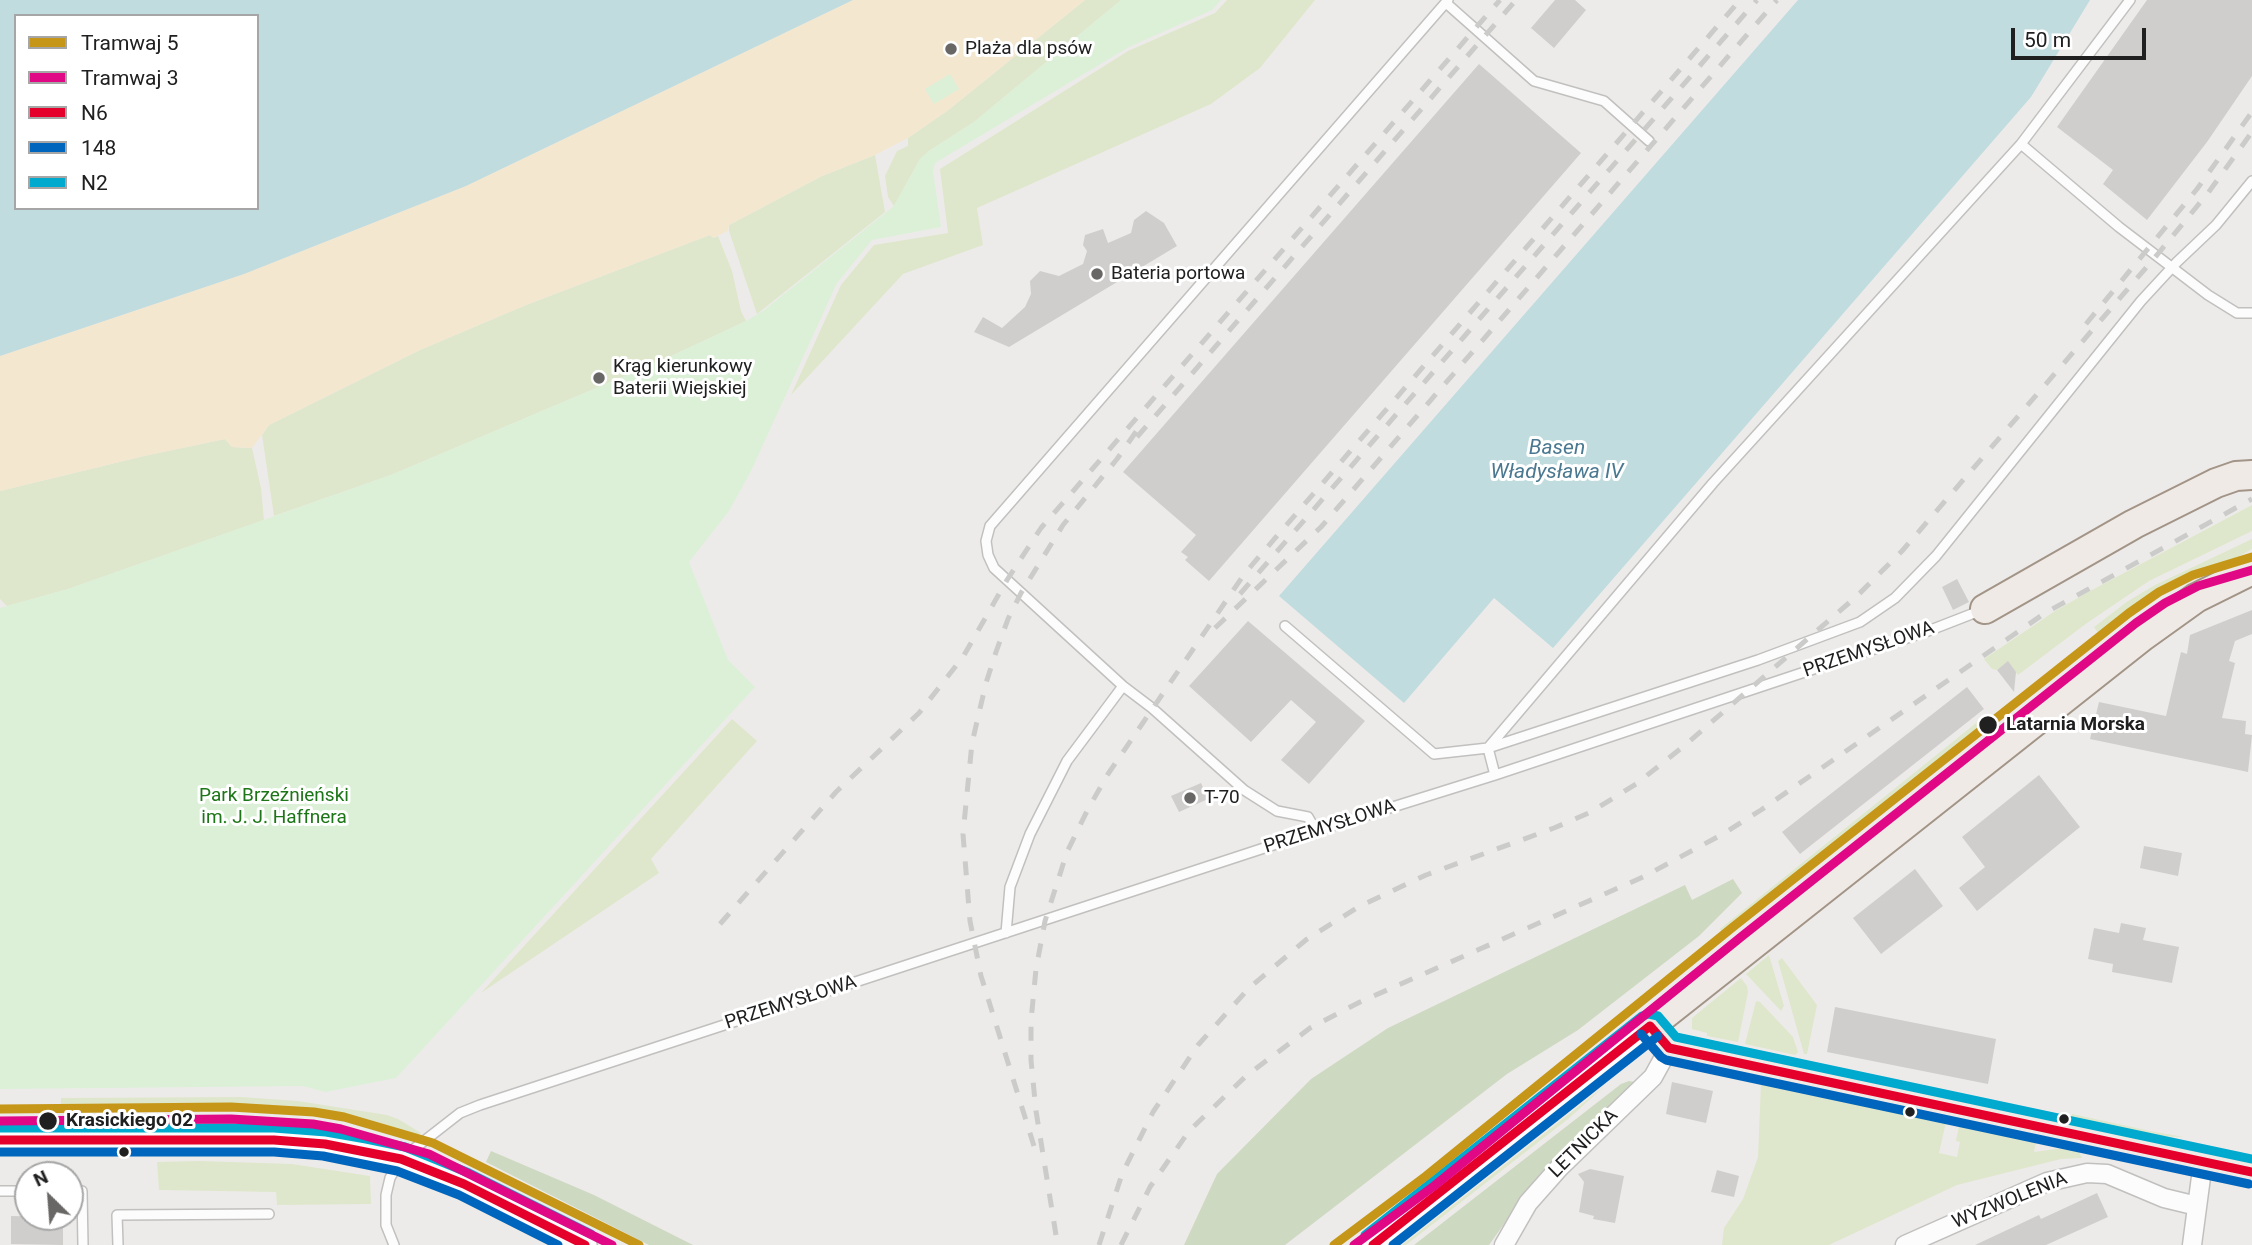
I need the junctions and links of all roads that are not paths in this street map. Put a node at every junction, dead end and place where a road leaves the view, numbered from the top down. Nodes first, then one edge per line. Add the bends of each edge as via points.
1 (2130, 0) edge
2 (1447, 2) edge
3 (1648, 141) dead end
4 (2021, 144) junction
5 (2252, 181) edge
6 (2173, 266) junction
7 (2252, 313) edge
8 (2252, 475) edge
9 (2252, 570) edge
10 (1985, 610) joint
11 (1285, 626) dead end
12 (1123, 686) junction
13 (1489, 748) junction
14 (1495, 775) junction
15 (1316, 831) junction
16 (1006, 933) junction
17 (1650, 1026) junction
18 (1669, 1048) junction
19 (0, 1140) edge
20 (401, 1159) junction
21 (2203, 1162) junction
22 (2252, 1172) edge
23 (2197, 1206) junction
24 (269, 1214) dead end
25 (118, 1245) edge
26 (394, 1245) edge
27 (585, 1245) edge
28 (1373, 1245) edge
29 (1504, 1245) edge
30 (1905, 1245) edge
31 (2192, 1245) edge

1 - 4 lane
2 - 3 lane via 1534,81 1604,102
2 - 12 lane via 990,526 986,541 994,568
4 - 6 lane
4 - 13 lane via 1713,484
5 - 6 lane via 2216,225
6 - 7 lane via 2237,313
6 - 13 lane via 1936,556 1895,598 1860,622 1758,660
8 - 10 main road, PRZEMYSŁOWA via 2216,483 2134,524
9 - 17 main road via 2196,598 2143,636
10 - 14 lane, PRZEMYSŁOWA
11 - 13 lane via 1434,754
12 - 15 lane via 1244,790 1278,811 1308,817
12 - 16 lane via 1067,761 1030,834 1010,887
13 - 14 lane
14 - 15 lane, PRZEMYSŁOWA
15 - 16 lane, PRZEMYSŁOWA
16 - 20 lane, PRZEMYSŁOWA via 480,1105 460,1114
17 - 18 main road
17 - 28 street
18 - 21 main road
18 - 29 street, LETNICKA via 1653,1077 1528,1203
19 - 20 street via 274,1140 325,1144
20 - 26 lane via 386,1195 386,1225
20 - 27 street via 464,1184
21 - 22 main road
21 - 23 street
23 - 30 street, WYZWOLENIA via 2164,1198 2108,1174 2087,1173 2047,1182
23 - 31 street
24 - 25 lane via 117,1215

